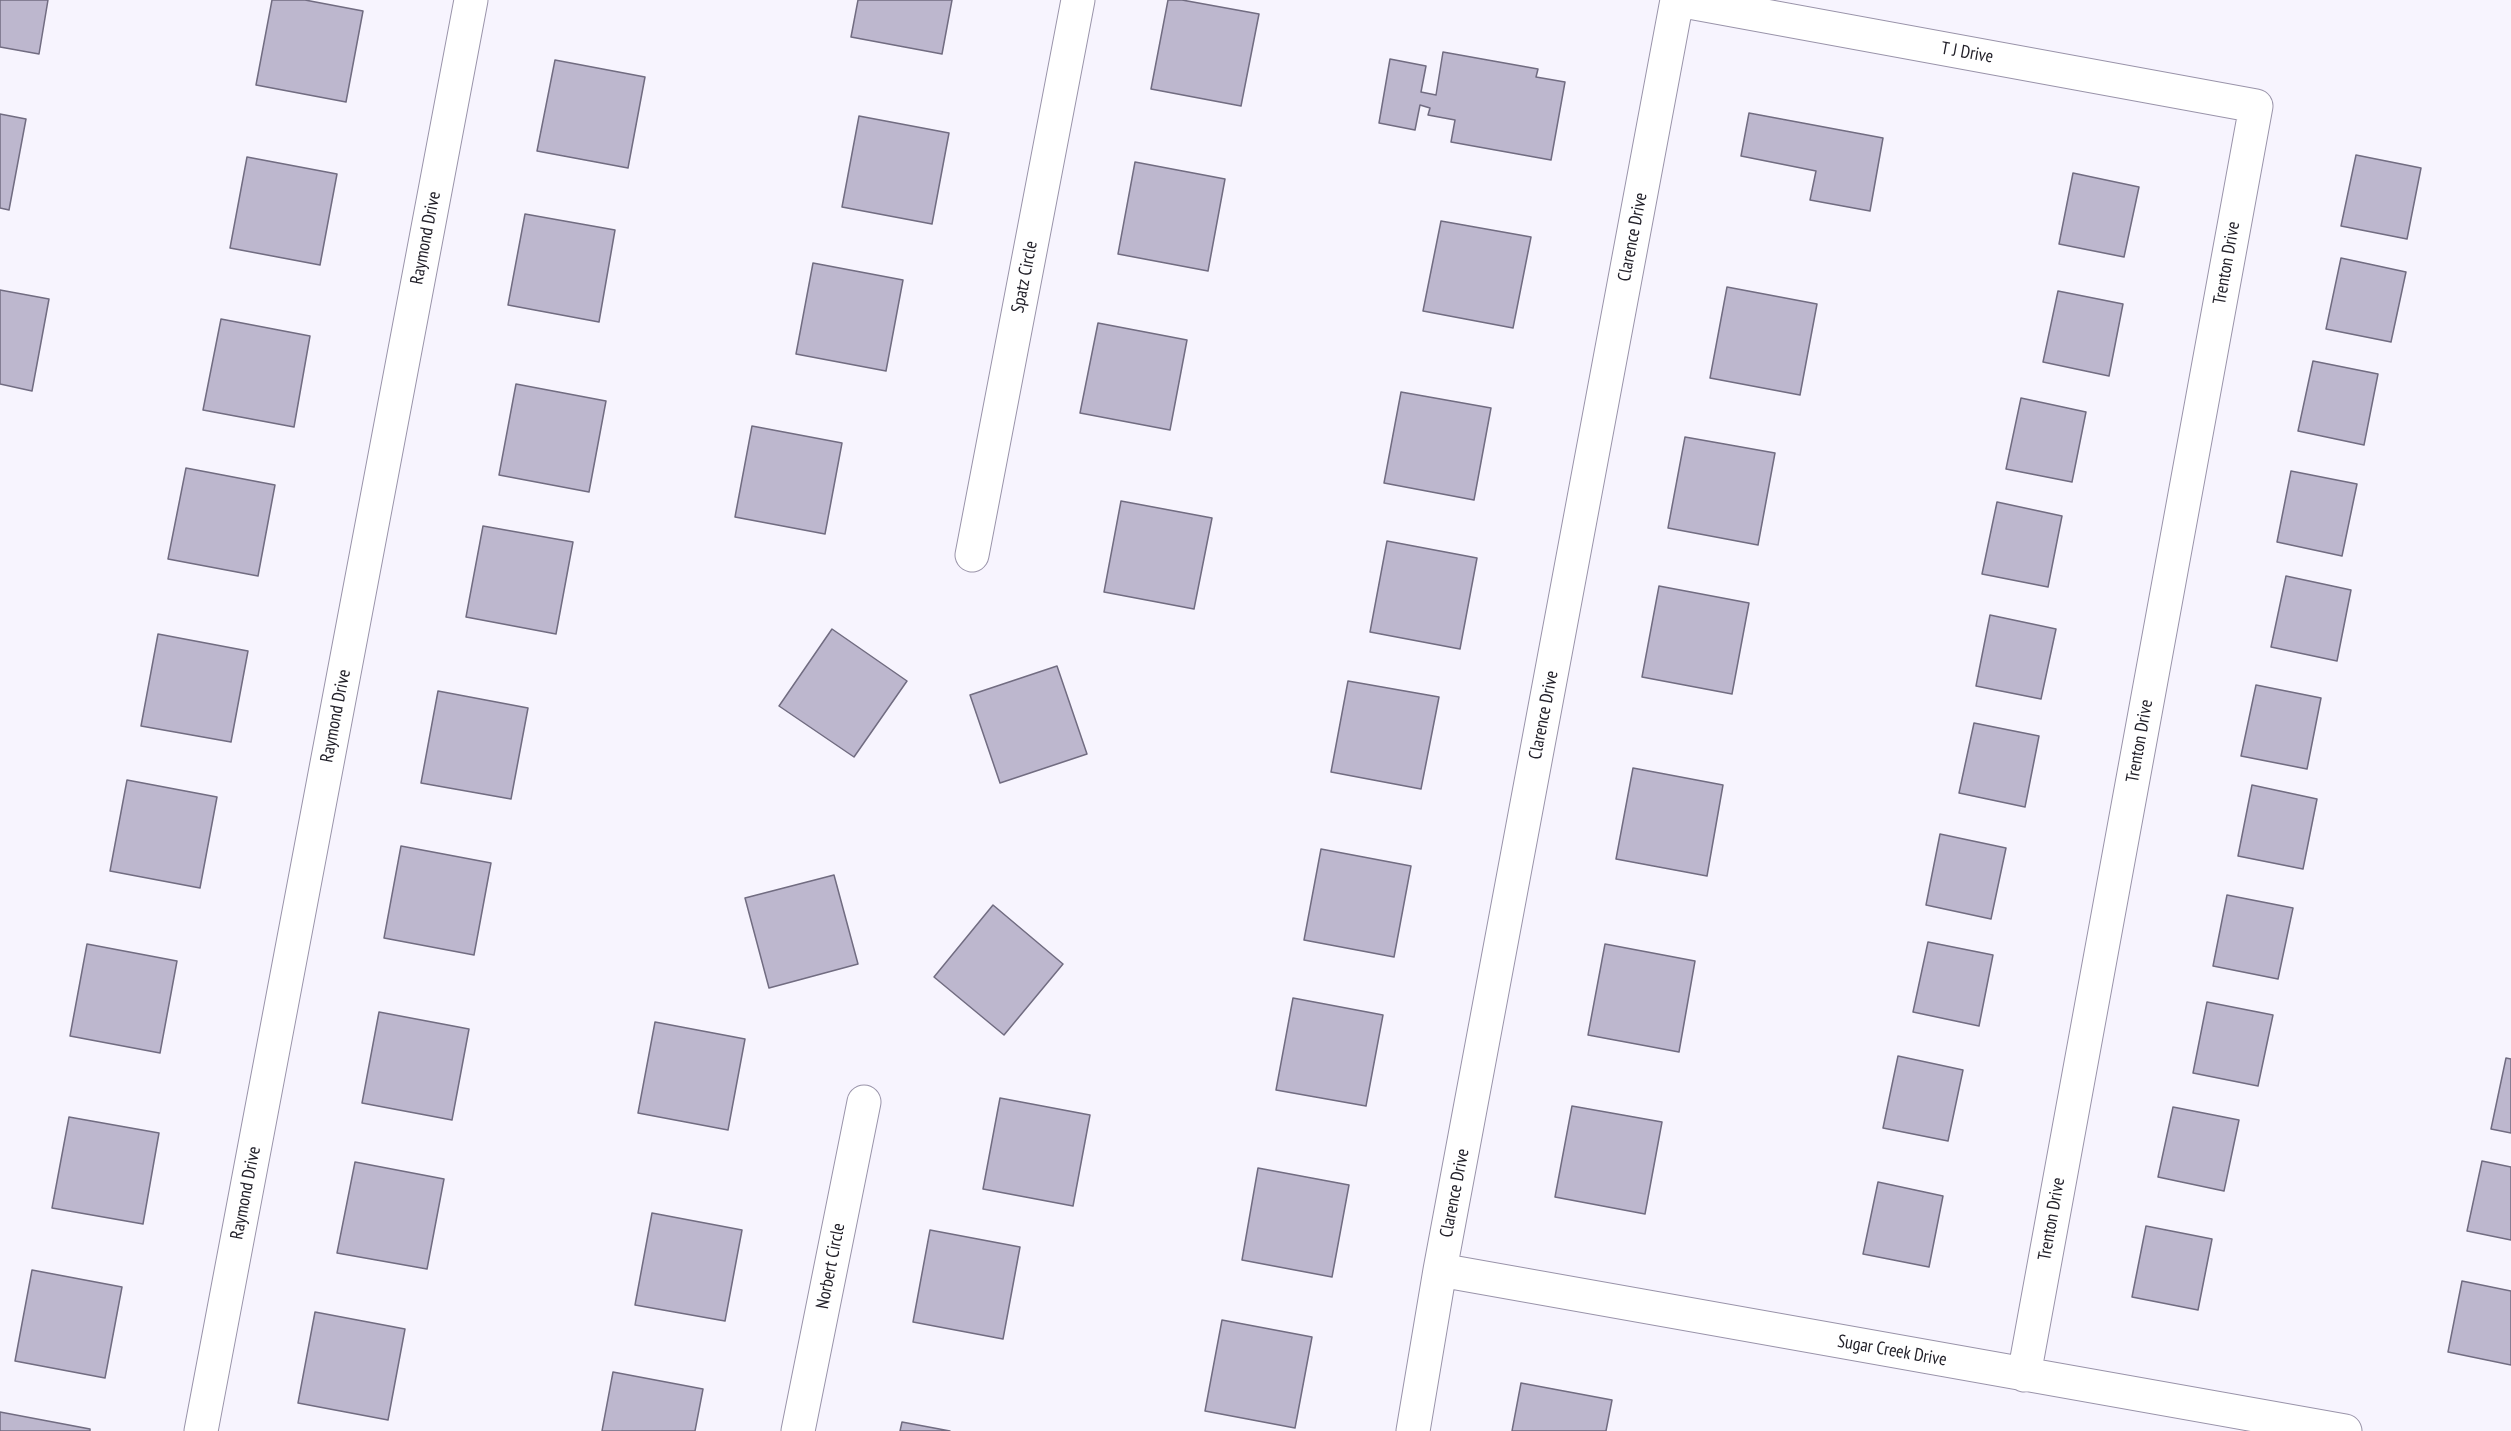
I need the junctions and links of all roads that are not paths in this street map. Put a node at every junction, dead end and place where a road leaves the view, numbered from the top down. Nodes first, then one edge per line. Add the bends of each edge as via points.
1 (471, 0) edge
2 (1078, 0) edge
3 (1678, 0) edge
4 (2256, 106) joint
5 (972, 555) dead end
6 (864, 1102) dead end
7 (1440, 1270) junction
8 (2024, 1375) junction
9 (201, 1431) edge
10 (798, 1431) edge
11 (1413, 1431) edge
12 (2345, 1431) edge

1 - 9 street, Raymond Drive
2 - 5 street, Spatz Circle
3 - 4 street, T J Drive
3 - 7 street, Clarence Drive
4 - 8 street, Trenton Drive
6 - 10 street, Norbert Circle
7 - 8 street, Sugar Creek Drive
7 - 11 street, Clarence Drive
8 - 12 street, Sugar Creek Drive

